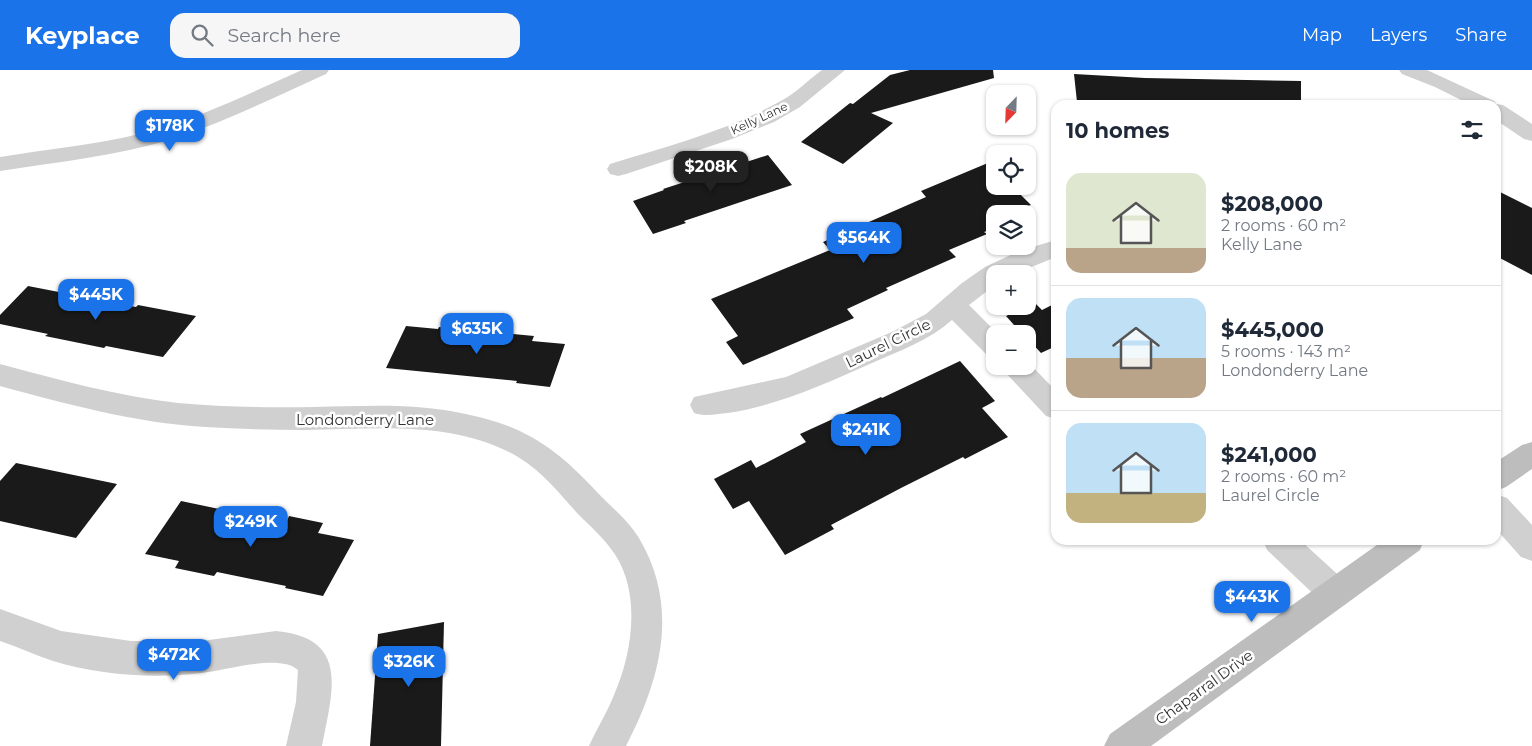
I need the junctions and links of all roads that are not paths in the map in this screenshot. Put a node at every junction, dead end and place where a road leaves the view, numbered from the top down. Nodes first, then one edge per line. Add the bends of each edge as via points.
1 (318, 70) edge
2 (835, 70) edge
3 (1409, 70) edge
4 (1477, 100) edge
5 (1501, 113) edge
6 (1532, 134) edge
7 (0, 164) edge
8 (618, 169) dead end
9 (1051, 250) edge
10 (954, 306) junction
11 (986, 338) edge
12 (0, 375) edge
13 (1024, 375) edge
14 (1051, 403) edge
15 (704, 405) dead end
16 (1532, 454) edge
17 (1501, 475) edge
18 (1501, 513) edge
19 (1283, 545) edge
20 (1402, 545) edge
21 (1532, 547) edge
22 (1335, 593) junction
23 (0, 625) edge
24 (304, 746) edge
25 (607, 746) edge
26 (1122, 746) edge

1 - 7 street via 164,135
2 - 8 street, Kelly Lane via 788,106 756,122
3 - 4 street
5 - 6 street
9 - 10 street, Laurel Circle via 994,273
10 - 11 street
10 - 15 street, Laurel Circle via 935,321 901,339 791,387 744,400
12 - 25 street, Londonderry Lane via 130,406 202,416 279,419 403,416 440,419 484,429 523,446 555,468 627,547 642,579 648,623 643,663 620,724
13 - 14 street
16 - 17 street
18 - 21 street
19 - 22 street
20 - 22 street, Chaparral Drive
22 - 26 street, Chaparral Drive
23 - 24 street via 60,646 133,658 200,657 272,647 297,649 310,660 316,678

